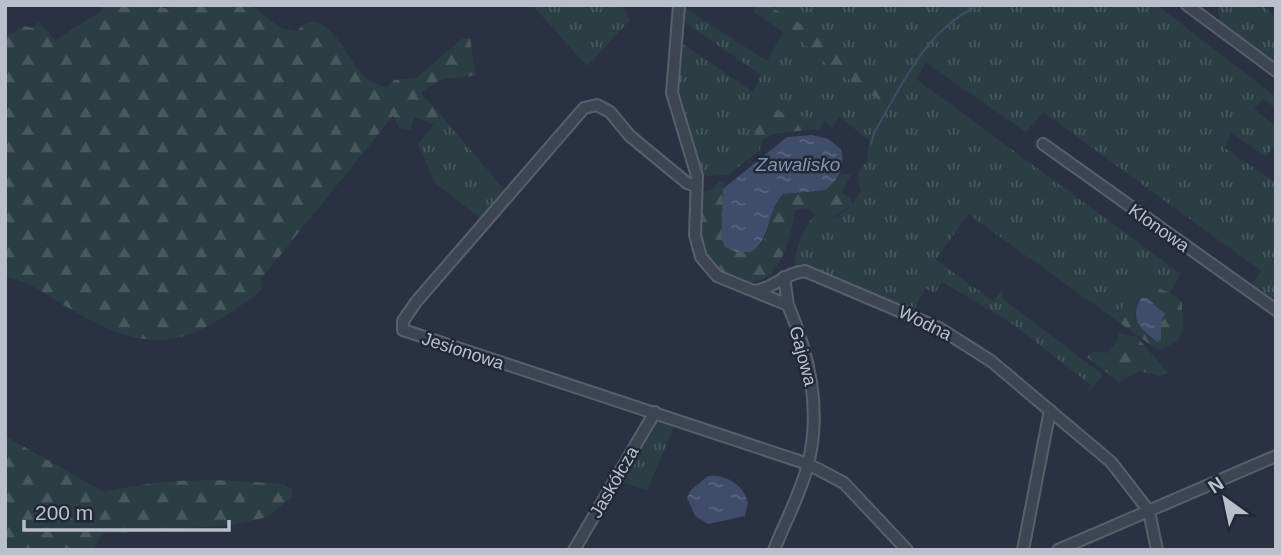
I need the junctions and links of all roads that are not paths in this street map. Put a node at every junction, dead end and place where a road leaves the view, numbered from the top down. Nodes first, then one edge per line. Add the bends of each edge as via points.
1 (679, 5) edge
2 (1187, 5) edge
3 (1276, 71) edge
4 (1043, 144) dead end
5 (696, 186) junction
6 (784, 278) junction
7 (755, 291) junction
8 (788, 305) junction
9 (1276, 310) edge
10 (1050, 410) junction
11 (654, 413) junction
12 (1276, 456) edge
13 (808, 464) junction
14 (1149, 511) junction
15 (1063, 549) edge
16 (574, 550) edge
17 (774, 550) edge
18 (907, 550) edge
19 (1023, 550) edge
20 (1157, 550) edge

1 - 5 street, Gajowa via 672,93
2 - 3 street
4 - 9 street, Klonowa
5 - 7 street, Gajowa via 695,235 701,257 717,276
5 - 11 street, Jesionowa via 630,136 610,113 597,106 583,108 402,324 412,335
6 - 7 street, Wodna
6 - 8 street
6 - 10 street, Wodna via 805,271 939,328 991,361
7 - 8 street, Gajowa
8 - 13 street, Gajowa via 810,369 813,434
10 - 14 street, Wodna via 1111,462
10 - 19 street
11 - 13 street, Jesionowa
11 - 16 street, Jaskółcza
12 - 14 street
13 - 17 street, Gajowa
13 - 18 street, Jesionowa via 844,483
14 - 15 street
14 - 20 street

